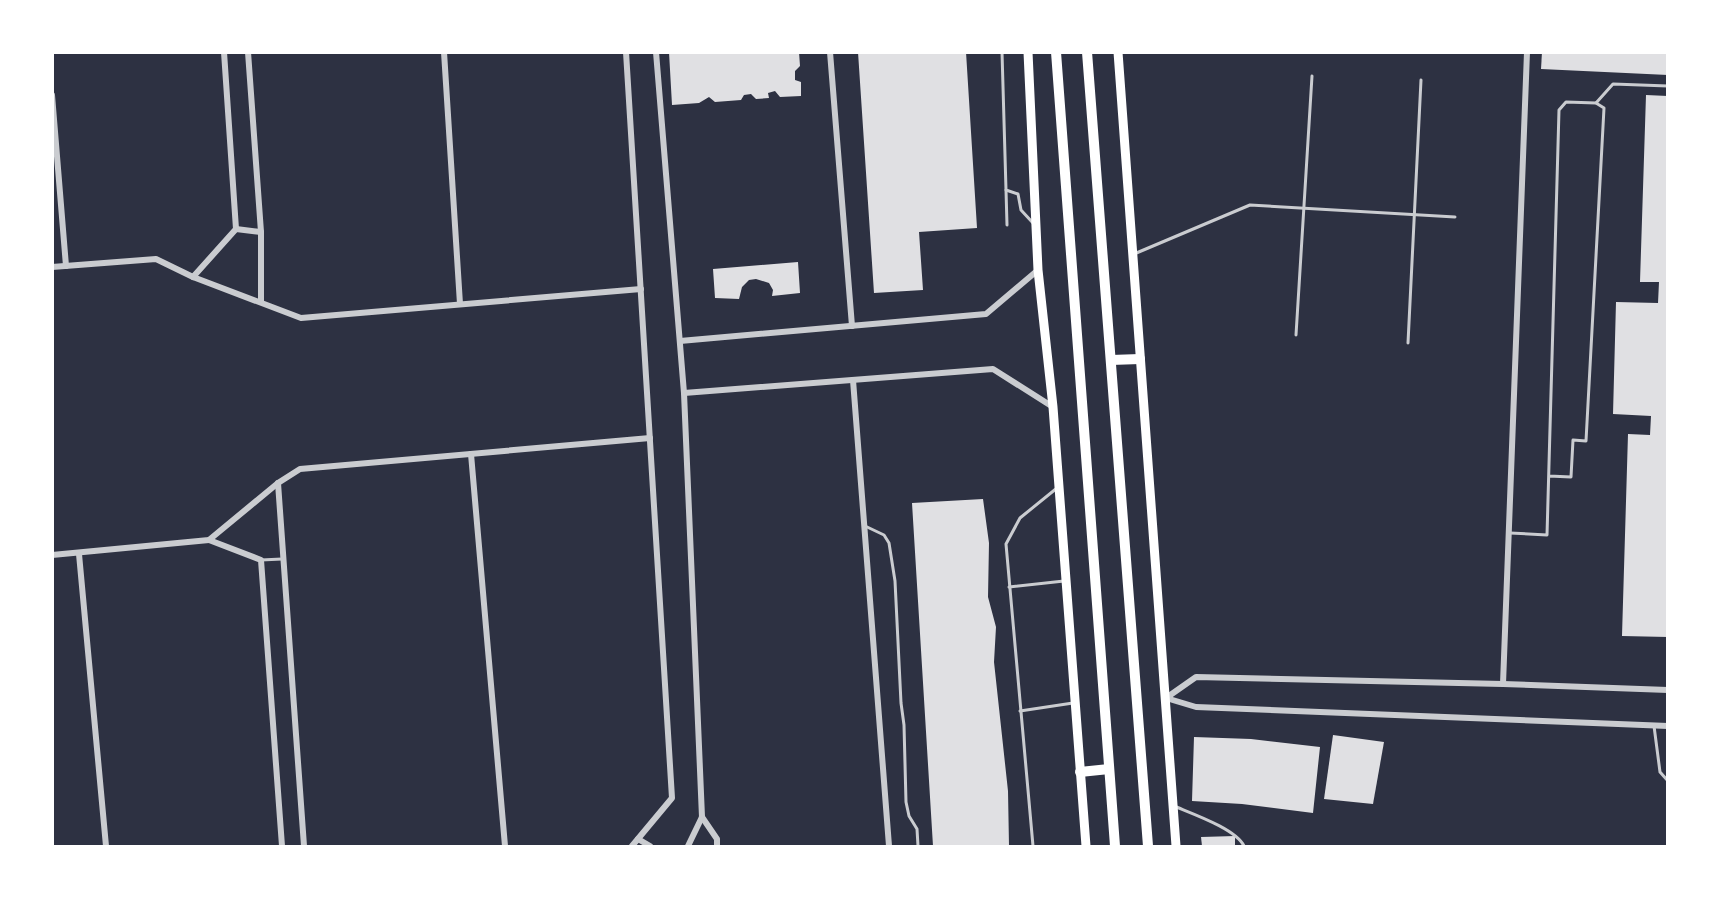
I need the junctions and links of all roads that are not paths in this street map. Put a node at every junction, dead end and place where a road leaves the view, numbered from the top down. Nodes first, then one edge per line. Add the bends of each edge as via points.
1 (224, 52) edge
2 (248, 52) edge
3 (444, 52) edge
4 (626, 52) edge
5 (656, 52) edge
6 (830, 52) edge
7 (1002, 52) edge
8 (1028, 52) edge
9 (1056, 52) edge
10 (1087, 52) edge
11 (1118, 52) edge
12 (1527, 52) edge
13 (1312, 76) dead end
14 (1421, 80) dead end
15 (1668, 86) edge
16 (52, 95) edge
17 (1596, 103) junction
18 (1006, 190) junction
19 (1304, 208) junction
20 (1415, 214) junction
21 (1455, 217) dead end
22 (1007, 225) dead end
23 (1036, 225) junction
24 (237, 229) junction
25 (261, 232) junction
26 (1132, 254) junction
27 (66, 266) junction
28 (52, 267) edge
29 (1038, 270) junction
30 (194, 277) junction
31 (641, 289) junction
32 (261, 302) junction
33 (460, 304) junction
34 (852, 326) junction
35 (1296, 335) dead end
36 (680, 341) junction
37 (1408, 343) dead end
38 (1140, 358) junction
39 (1111, 360) junction
40 (853, 380) junction
41 (684, 393) junction
42 (1053, 408) junction
43 (650, 438) junction
44 (471, 454) junction
45 (1549, 476) junction
46 (278, 483) junction
47 (1059, 487) junction
48 (864, 525) junction
49 (1508, 533) junction
50 (209, 540) junction
51 (79, 554) junction
52 (52, 555) edge
53 (282, 559) junction
54 (261, 560) junction
55 (1066, 580) junction
56 (1010, 587) junction
57 (1503, 684) junction
58 (1668, 690) edge
59 (1166, 698) junction
60 (1075, 702) junction
61 (1020, 711) junction
62 (1654, 726) junction
63 (1668, 726) edge
64 (1109, 769) junction
65 (1080, 772) junction
66 (1668, 781) edge
67 (1173, 805) junction
68 (702, 817) junction
69 (638, 839) junction
70 (106, 846) edge
71 (282, 846) edge
72 (304, 846) edge
73 (505, 846) edge
74 (632, 846) edge
75 (650, 846) edge
76 (688, 846) edge
77 (717, 846) edge
78 (889, 846) edge
79 (918, 846) edge
80 (1033, 846) edge
81 (1086, 846) edge
82 (1115, 846) edge
83 (1148, 846) edge
84 (1176, 846) edge
85 (1244, 846) edge

1 - 24 street
2 - 25 street
3 - 33 street
4 - 31 street
5 - 36 street
6 - 34 street
7 - 18 lane
8 - 23 main road
9 - 64 main road
10 - 39 main road
11 - 26 main road
12 - 49 street
13 - 19 lane
14 - 20 lane
15 - 17 lane via 1613,84
16 - 27 street
17 - 45 lane via 1566,102 1559,110
17 - 45 lane via 1604,108 1586,441 1573,440 1571,477
18 - 22 lane
18 - 23 lane via 1018,194 1021,210
19 - 20 lane
19 - 26 lane via 1250,205
19 - 35 lane
20 - 21 lane
20 - 37 lane
23 - 29 main road
24 - 25 street
24 - 30 street
25 - 32 street
26 - 38 main road
27 - 28 street
27 - 30 street via 156,260
29 - 34 street via 986,314
29 - 42 main road
30 - 32 street
31 - 33 street
31 - 43 street
32 - 33 street via 301,318
34 - 36 street
36 - 41 street
38 - 39 main road
38 - 59 main road
39 - 83 main road
40 - 41 street
40 - 42 street via 993,369
40 - 48 street
41 - 68 street
42 - 47 main road
43 - 44 street
43 - 69 street via 672,798
44 - 46 street via 300,469
44 - 73 street
45 - 49 lane via 1547,535
46 - 50 street
46 - 53 street
47 - 55 main road
47 - 56 lane via 1020,518 1006,544
48 - 78 street
48 - 79 lane via 884,535 889,543 895,581 906,802
49 - 57 street
50 - 51 street
50 - 54 street
51 - 52 street
51 - 70 street
53 - 54 lane
53 - 72 street
54 - 71 street
55 - 56 lane
55 - 60 main road
56 - 61 lane
57 - 58 street
57 - 59 street via 1196,677
59 - 62 street via 1196,707
59 - 67 main road
60 - 61 lane
60 - 65 main road
61 - 80 lane
62 - 63 street
62 - 66 lane via 1660,772
64 - 65 main road
64 - 82 main road
65 - 81 main road
67 - 84 main road
67 - 85 lane via 1225,830
68 - 76 street
68 - 77 street via 717,839
69 - 74 street
69 - 75 street

